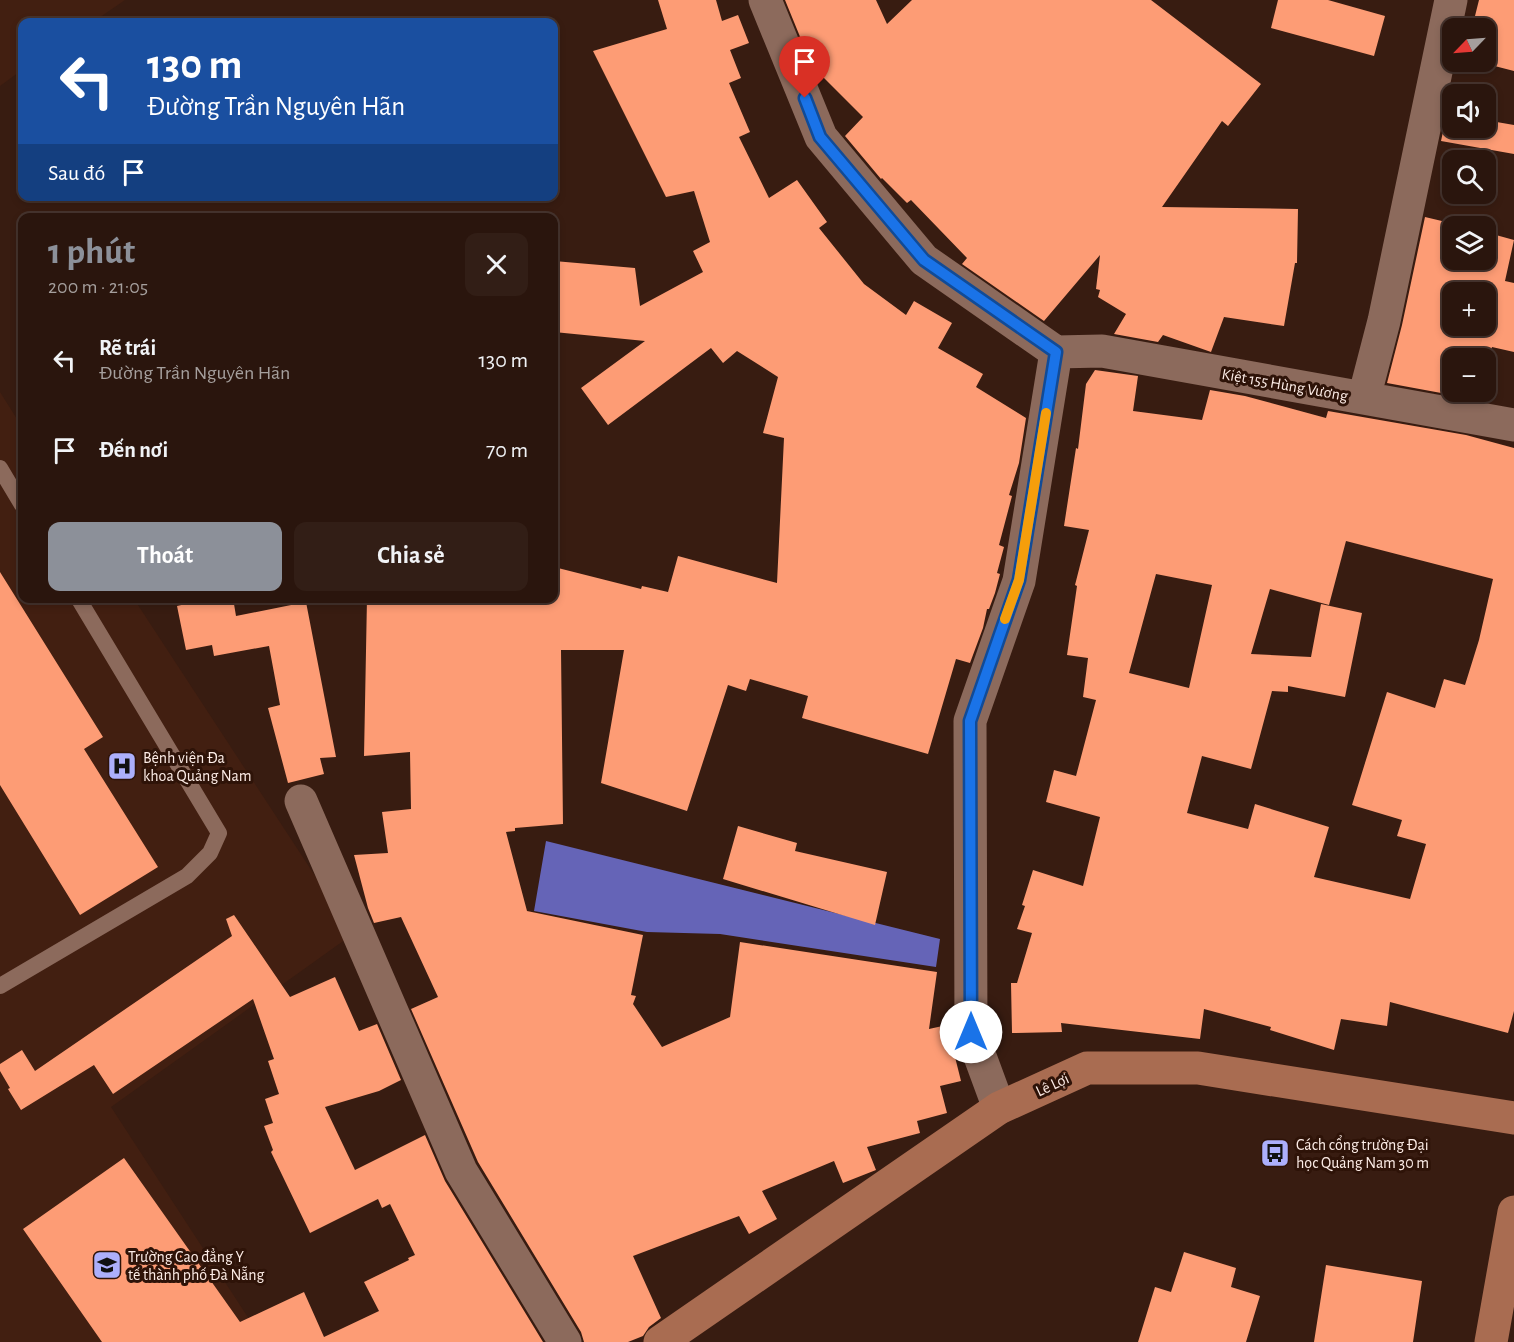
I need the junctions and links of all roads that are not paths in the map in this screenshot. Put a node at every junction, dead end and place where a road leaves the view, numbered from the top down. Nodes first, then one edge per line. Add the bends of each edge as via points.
1 (765, 0) edge
2 (1451, 0) edge
3 (1056, 352) junction
4 (1364, 398) junction
5 (1514, 425) edge
6 (0, 468) edge
7 (18, 498) edge
8 (81, 603) edge
9 (301, 801) dead end
10 (0, 986) edge
11 (999, 1108) junction
12 (1514, 1118) edge
13 (1514, 1212) edge
14 (565, 1342) edge
15 (660, 1342) edge
16 (1491, 1342) edge

1 - 3 street via 820,137 924,260
2 - 4 street via 1384,321
3 - 4 street, Kiệt 155 Hùng Vương via 1102,351
3 - 11 street via 1019,580 970,721 971,1032
4 - 5 street, Kiệt 155 Hùng Vương
6 - 7 lane
8 - 10 lane via 219,833 210,853 187,876
9 - 14 street via 461,1171
11 - 12 street, Lê Lợi via 1087,1068 1198,1068
11 - 15 street, Lê Lợi
13 - 16 street

